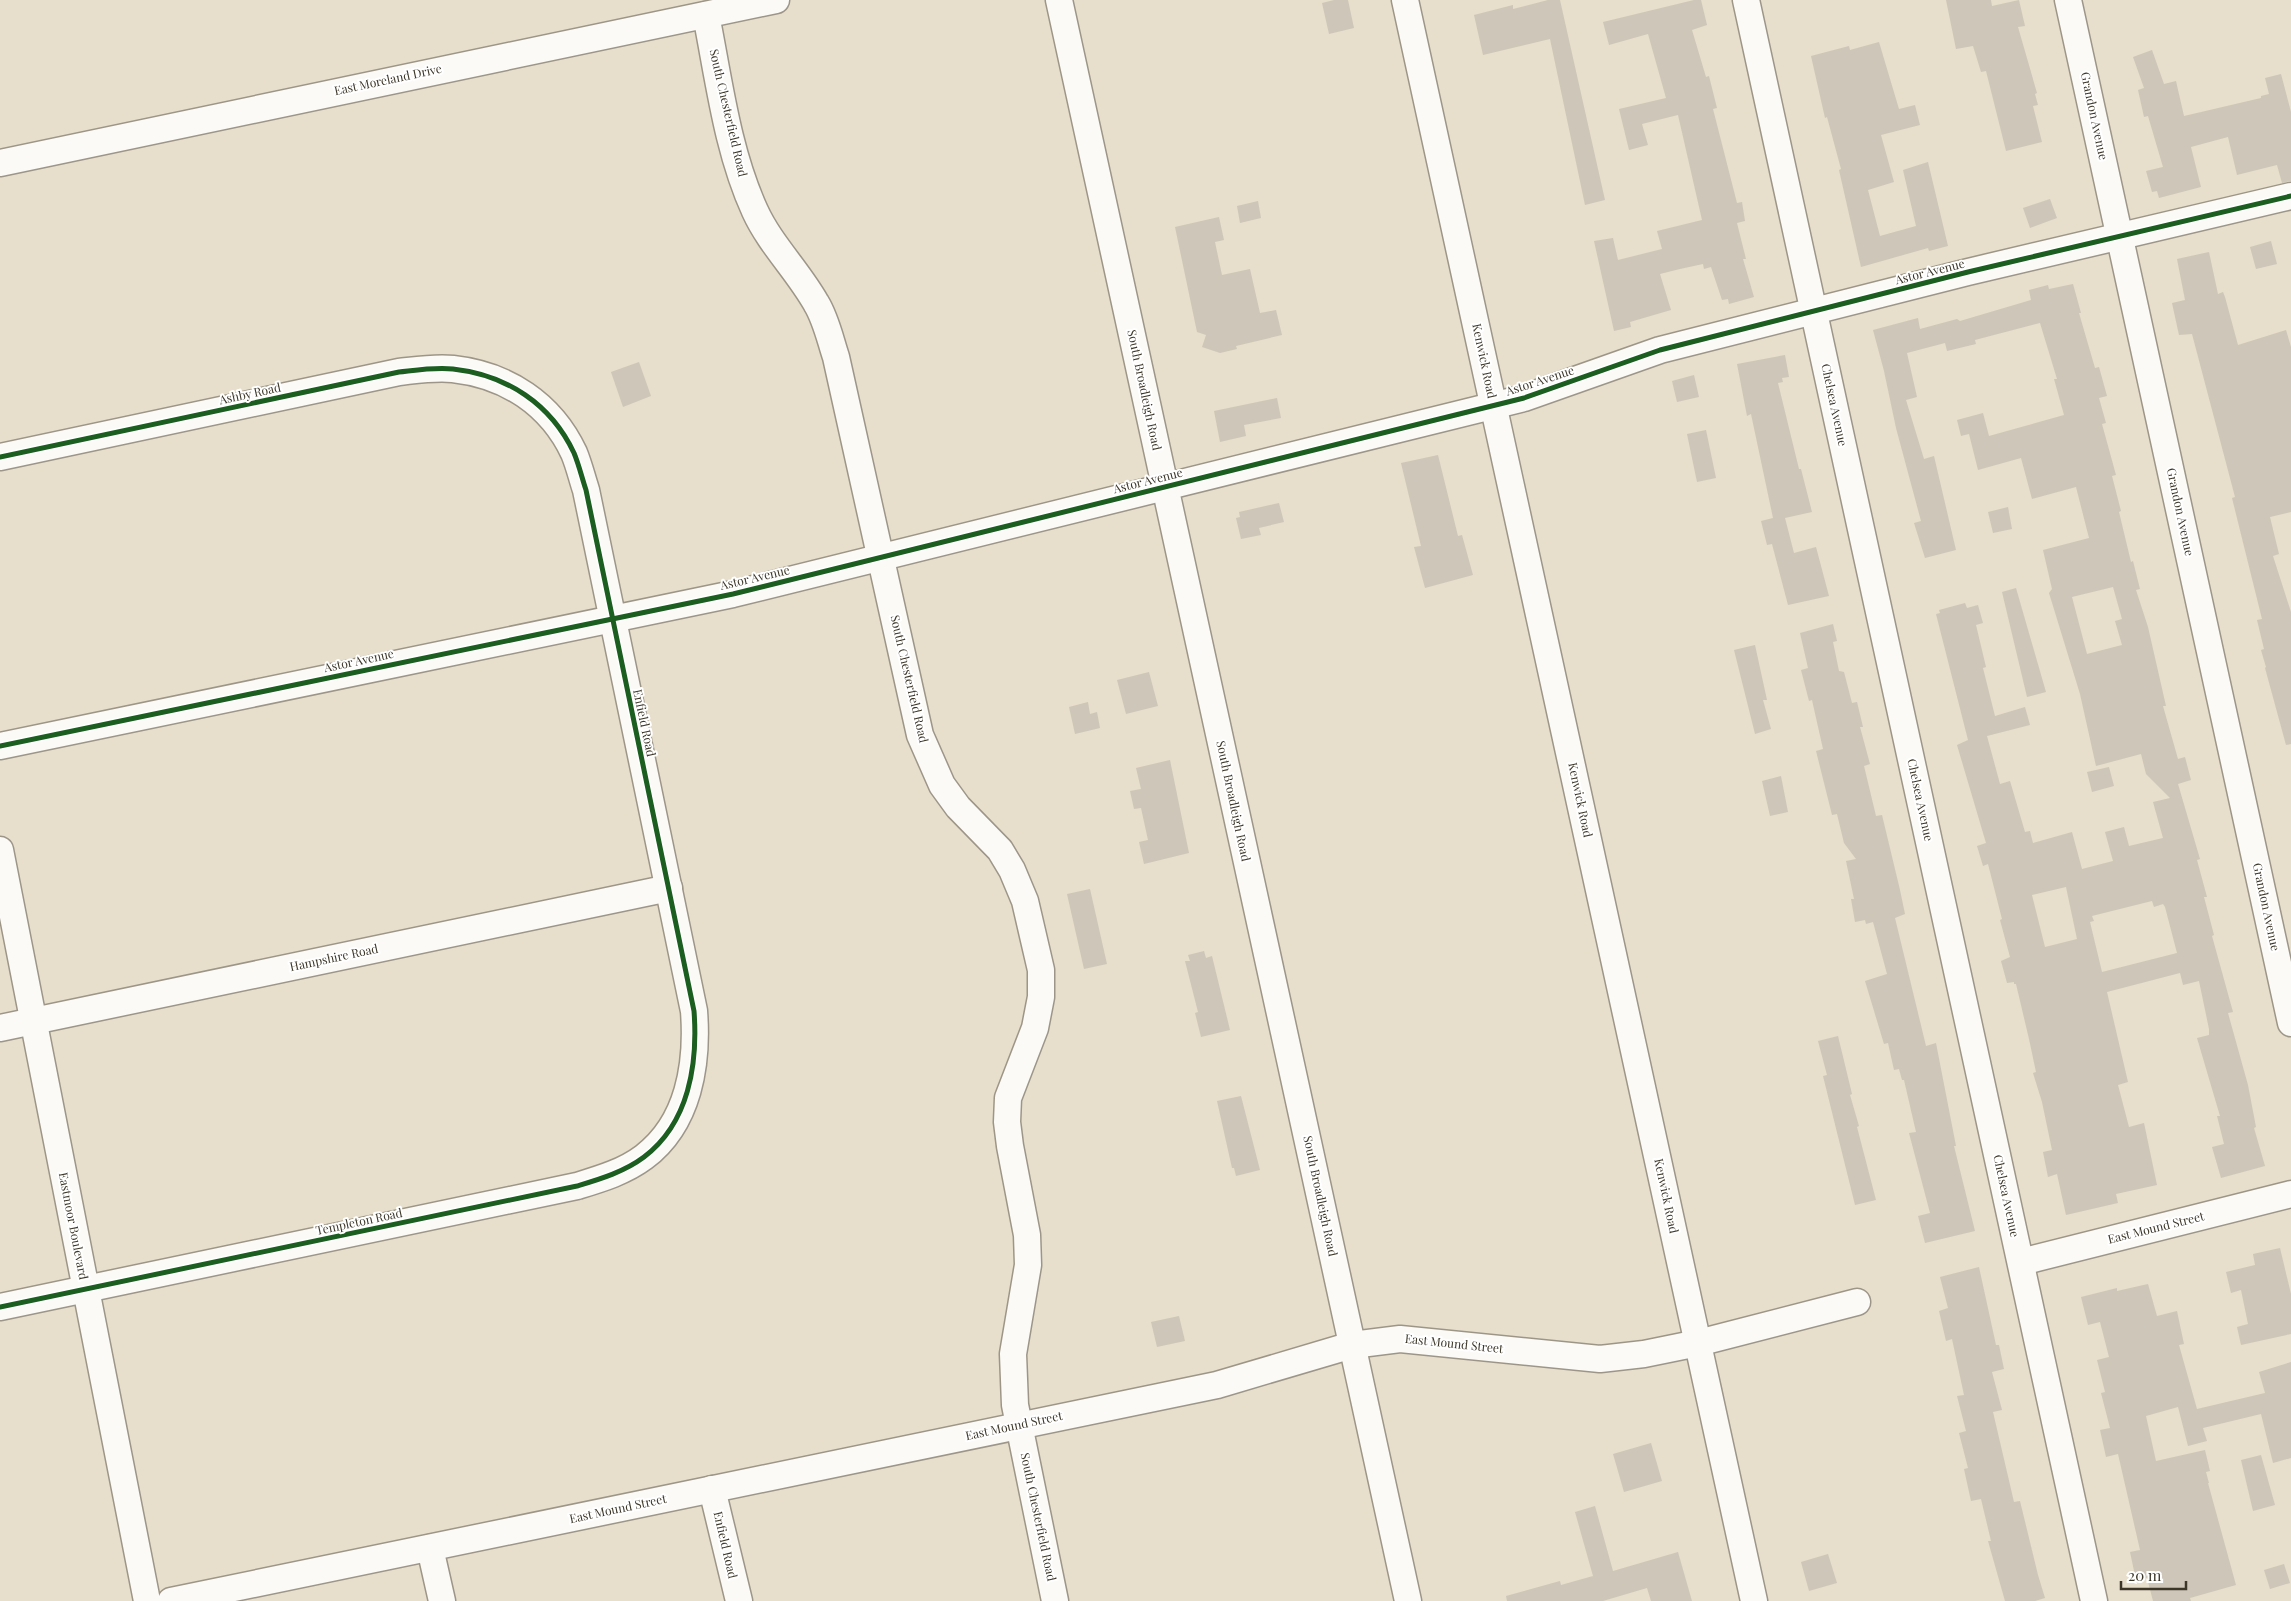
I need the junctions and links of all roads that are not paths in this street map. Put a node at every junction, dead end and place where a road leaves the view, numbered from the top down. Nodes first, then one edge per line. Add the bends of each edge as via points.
1 (776, 0) edge
2 (1060, 0) edge
3 (1405, 0) edge
4 (1746, 0) edge
5 (2068, 0) edge
6 (706, 15) junction
7 (0, 163) edge
8 (2291, 196) edge
9 (2120, 238) junction
10 (1814, 312) junction
11 (505, 383) joint
12 (1494, 406) junction
13 (0, 457) edge
14 (1165, 487) junction
15 (881, 558) junction
16 (612, 619) junction
17 (0, 746) edge
18 (0, 850) edge
19 (669, 888) junction
20 (33, 1021) junction
21 (2291, 1023) edge
22 (0, 1028) edge
23 (686, 1096) joint
24 (2291, 1194) edge
25 (2021, 1262) junction
26 (86, 1289) junction
27 (1857, 1302) dead end
28 (0, 1307) edge
29 (1698, 1343) junction
30 (1352, 1345) junction
31 (1019, 1425) junction
32 (712, 1489) junction
33 (430, 1548) junction
34 (147, 1601) edge
35 (172, 1601) edge
36 (442, 1601) edge
37 (739, 1601) edge
38 (1055, 1601) edge
39 (1408, 1601) edge
40 (1754, 1601) edge
41 (2094, 1601) edge

1 - 6 street, East Moreland Drive
2 - 14 street, South Broadleigh Road
3 - 12 street, Kenwick Road
4 - 10 street, Chelsea Avenue
5 - 9 street, Grandon Avenue
6 - 7 street, East Moreland Drive
6 - 15 street, South Chesterfield Road via 733,145 755,213 817,303 825,322 836,357
8 - 9 street, Astor Avenue
9 - 10 street, Astor Avenue via 1968,272
9 - 21 street, Grandon Avenue
10 - 12 street, Astor Avenue via 1660,350
10 - 25 street, Chelsea Avenue
11 - 13 street, Ashby Road via 453,369 399,372
11 - 16 street, Enfield Road via 526,394 545,410 574,453 586,490
12 - 14 street, Astor Avenue
12 - 29 street, Kenwick Road
14 - 15 street, Astor Avenue
14 - 30 street, South Broadleigh Road
15 - 16 street, Astor Avenue
15 - 31 street, South Chesterfield Road via 920,735 930,762 958,807 1000,850 1012,870 1025,901 1041,970 1041,997 1035,1028 1008,1098 1007,1122 1028,1265 1013,1354 1014,1405
16 - 17 street, Astor Avenue
16 - 19 street, Enfield Road
18 - 20 street, Eastmoor Boulevard
19 - 20 street, Hampshire Road
19 - 23 street, Enfield Road via 694,1011 695,1055
20 - 22 street, Hampshire Road
20 - 26 street, Eastmoor Boulevard
23 - 26 street, Templeton Road via 672,1128 643,1157 611,1175 576,1186
24 - 25 street, East Mound Street
25 - 41 street, Chelsea Avenue
26 - 28 street, Templeton Road
26 - 34 street, Eastmoor Boulevard
27 - 29 street, East Mound Street
29 - 30 street, East Mound Street via 1600,1359 1400,1339
29 - 40 street, Kenwick Road
30 - 31 street, East Mound Street via 1217,1386
30 - 39 street, South Broadleigh Road
31 - 32 street, East Mound Street
31 - 38 street, South Chesterfield Road
32 - 33 street, East Mound Street
32 - 37 street, Enfield Road
33 - 35 street, East Mound Street
33 - 36 street

